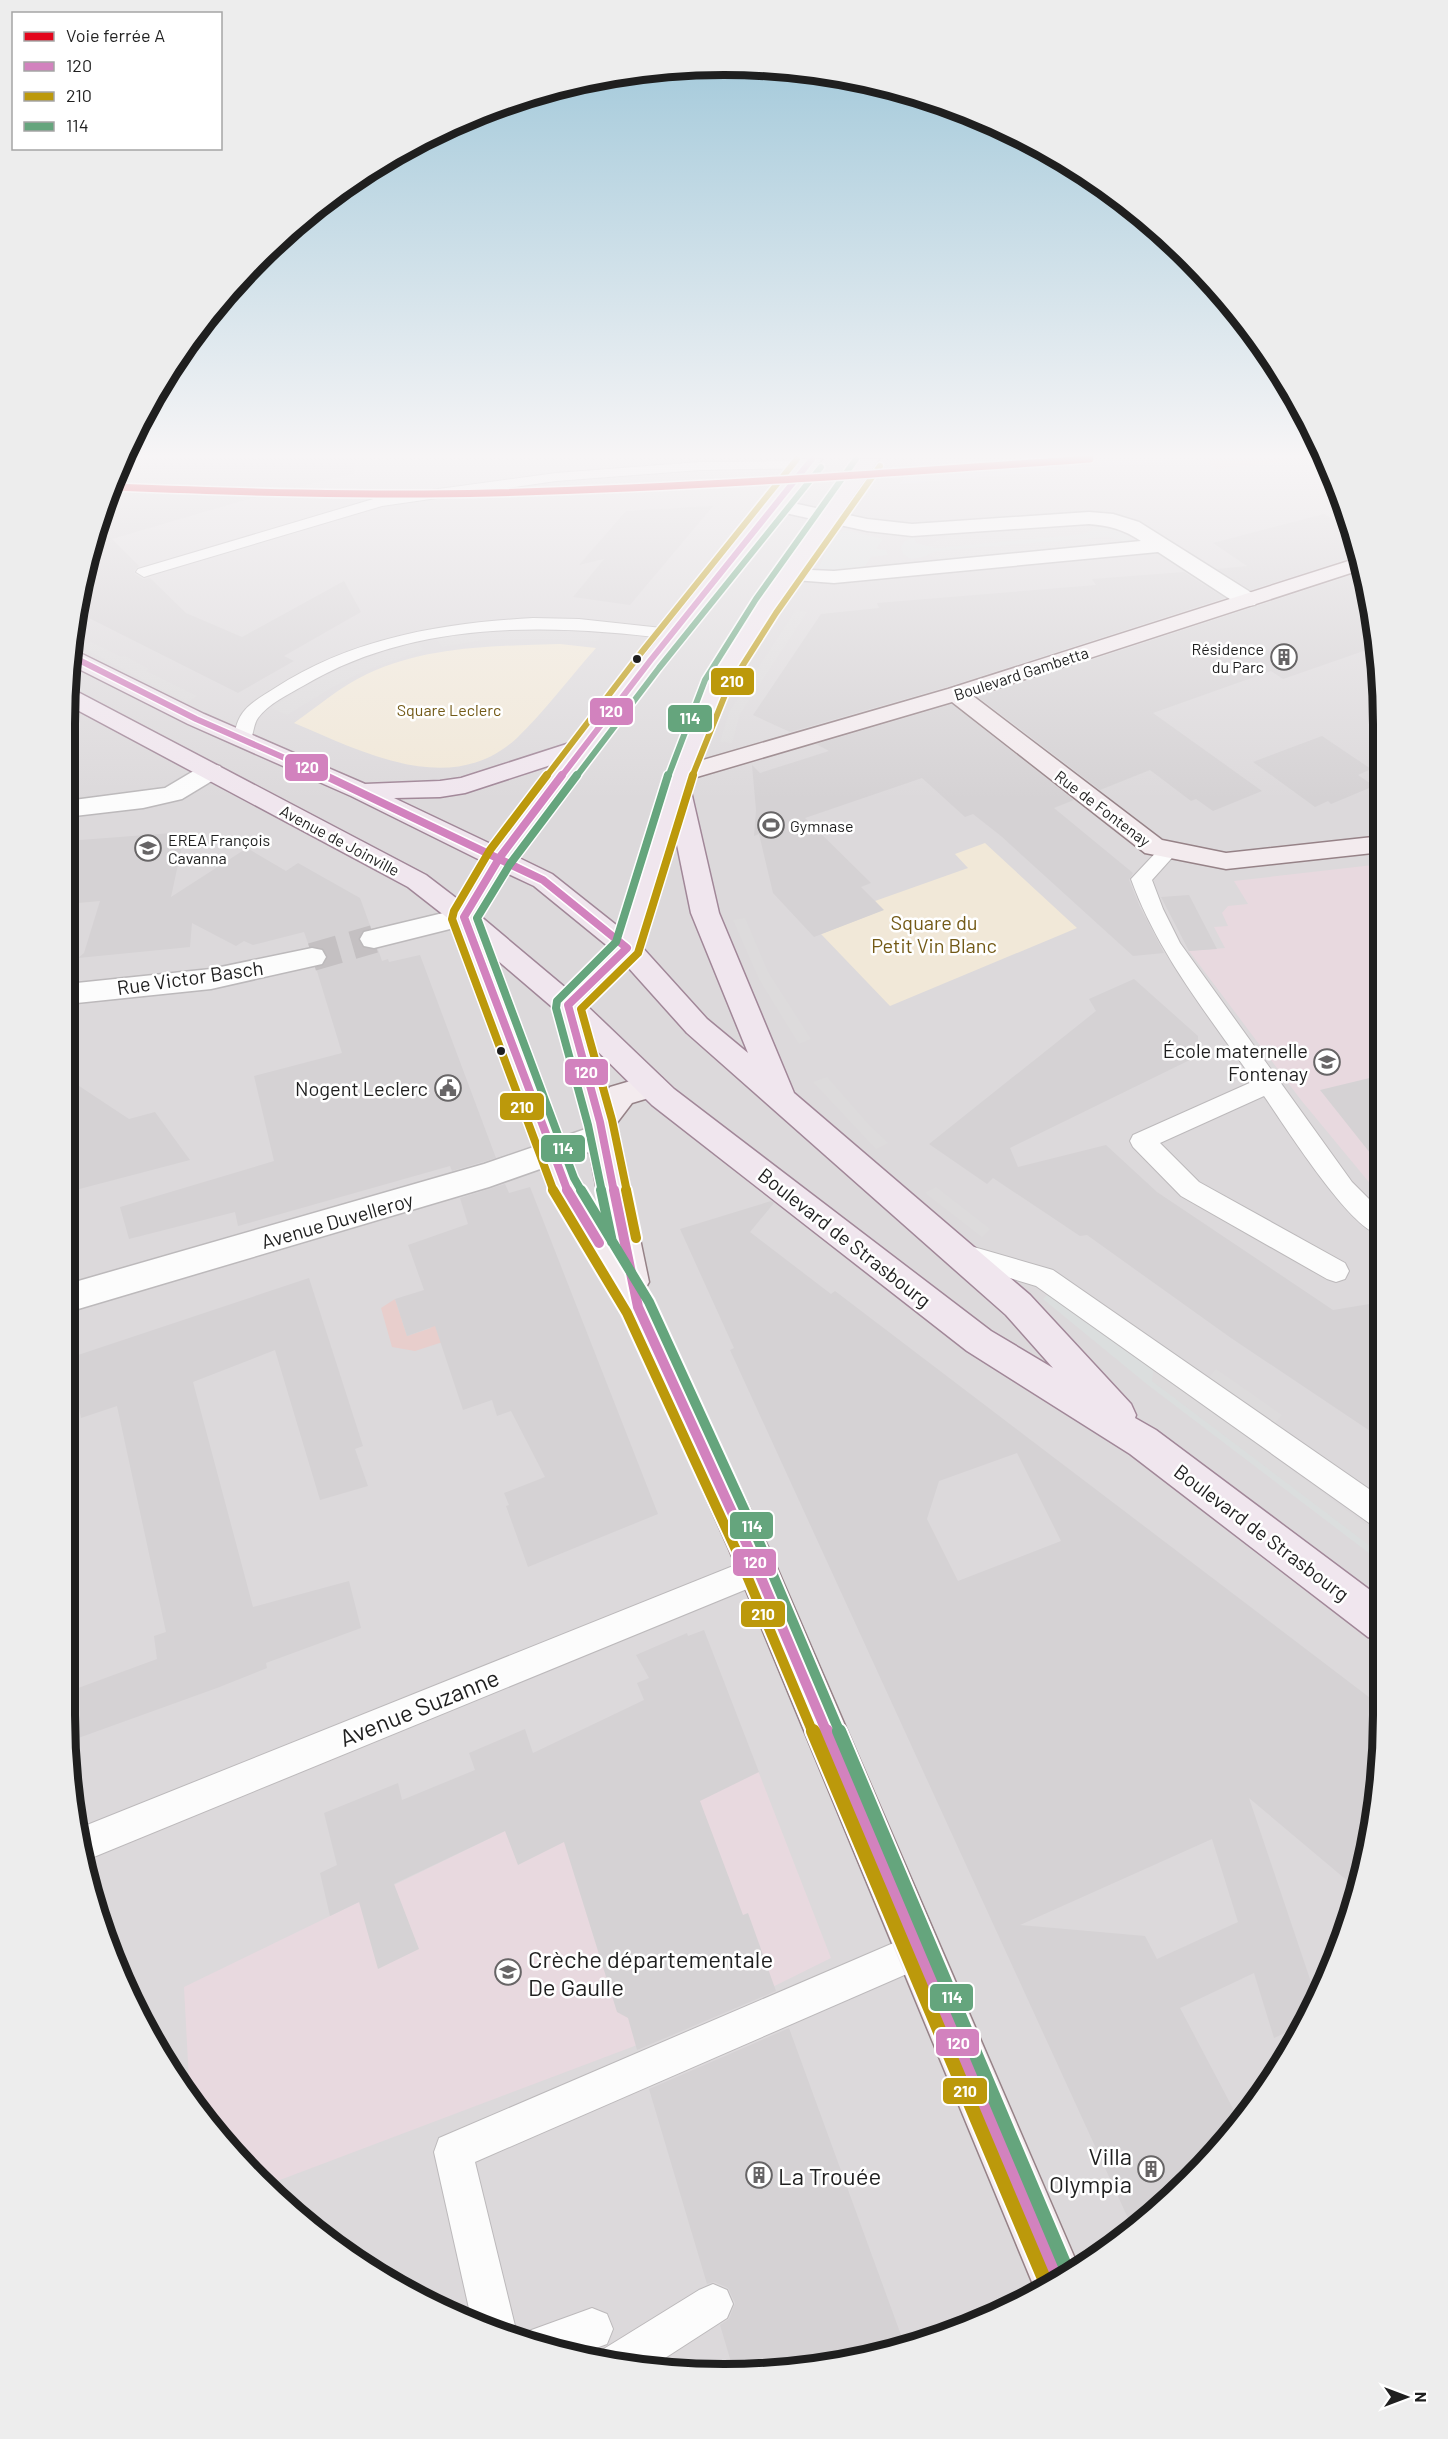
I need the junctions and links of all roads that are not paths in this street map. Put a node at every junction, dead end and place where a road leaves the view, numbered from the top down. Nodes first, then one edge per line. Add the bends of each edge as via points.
1 (720, 573) edge
2 (877, 573) edge
3 (1205, 573) edge
4 (1332, 573) edge
5 (788, 574) joint
6 (1247, 600) junction
7 (671, 634) junction
8 (79, 660) edge
9 (956, 694) junction
10 (76, 700) edge
11 (242, 739) junction
12 (588, 745) junction
13 (211, 771) junction
14 (679, 781) junction
15 (360, 791) junction
16 (75, 808) edge
17 (1373, 845) edge
18 (1169, 850) junction
19 (500, 857) junction
20 (464, 917) junction
21 (375, 939) tunnel mouth
22 (627, 948) junction
23 (312, 957) tunnel mouth
24 (75, 993) edge
25 (568, 1005) junction
26 (1269, 1083) junction
27 (651, 1086) junction
28 (780, 1098) junction
29 (602, 1129) junction
30 (553, 1155) junction
31 (1373, 1219) edge
32 (960, 1253) junction
33 (1336, 1271) dead end
34 (75, 1296) edge
35 (638, 1307) junction
36 (1143, 1442) junction
37 (1373, 1509) edge
38 (758, 1570) junction
39 (1373, 1616) edge
40 (87, 1842) edge
41 (919, 1950) junction
42 (1055, 2273) edge
43 (713, 2304) dead end
44 (493, 2322) edge
45 (592, 2329) dead end
46 (556, 2342) edge
47 (630, 2357) edge

1 - 7 main road
2 - 5 street via 834,577
3 - 6 street
4 - 6 main road, Boulevard Gambetta
5 - 14 main road via 716,685
6 - 9 main road, Boulevard Gambetta
7 - 11 lane via 619,626 541,623 478,626 370,647 296,682 257,709 249,717
7 - 12 main road
8 - 11 main road
9 - 14 main road, Boulevard Gambetta
9 - 18 main road, Rue de Fontenay via 1154,847
10 - 13 main road, Avenue de Joinville
11 - 13 main road
11 - 15 main road
12 - 15 main road via 465,785
12 - 19 main road
13 - 16 street via 173,794
13 - 20 main road, Avenue de Joinville via 417,881
14 - 22 main road
14 - 28 main road via 705,914
15 - 19 main road
17 - 18 main road, Rue de Fontenay via 1226,861
18 - 26 lane via 1141,879 1152,909 1171,946
19 - 20 main road
19 - 22 main road, Boulevard de Strasbourg via 543,880
20 - 21 street
20 - 25 main road, Avenue de Joinville
20 - 30 main road
22 - 25 main road
22 - 28 main road, Boulevard de Strasbourg via 697,1026
23 - 24 street, Rue Victor Basch via 211,979
25 - 27 main road, Boulevard de Strasbourg
25 - 29 main road
26 - 31 lane via 1343,1189
26 - 33 lane via 1142,1141 1190,1190
27 - 29 main road via 621,1095
27 - 36 main road, Boulevard de Strasbourg via 979,1341
28 - 32 main road, Boulevard de Strasbourg
29 - 30 street, Avenue Duvelleroy
29 - 35 main road
30 - 34 street, Avenue Duvelleroy
30 - 35 main road via 563,1182
32 - 36 main road, Boulevard de Strasbourg via 1018,1305
32 - 37 lane via 1044,1278
35 - 38 main road
36 - 39 main road, Boulevard de Strasbourg
38 - 40 lane, Avenue Suzanne
38 - 41 main road
41 - 42 main road
41 - 44 lane via 453,2152
43 - 47 lane
45 - 46 lane

